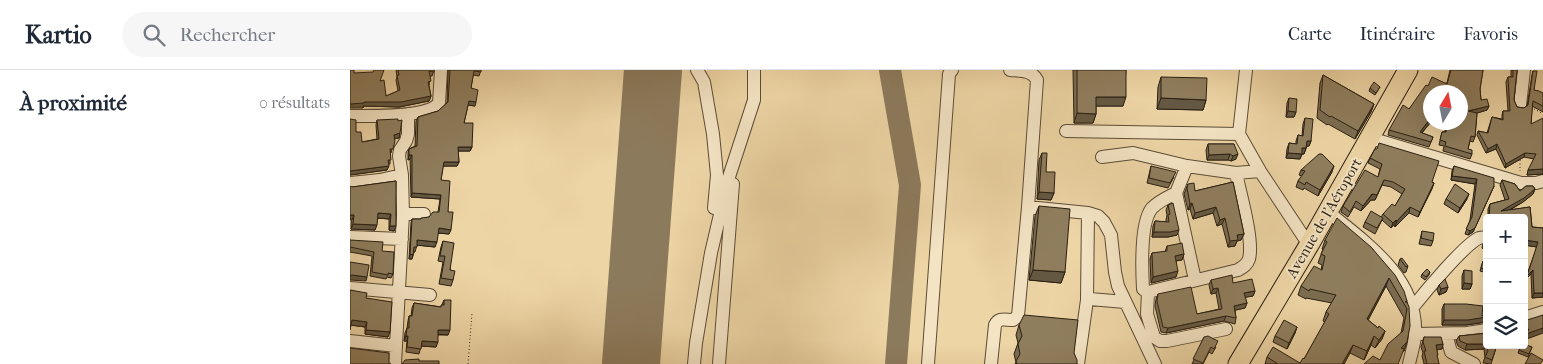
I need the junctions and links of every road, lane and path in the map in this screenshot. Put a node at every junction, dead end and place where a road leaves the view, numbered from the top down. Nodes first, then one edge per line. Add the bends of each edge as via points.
1 (441, 70) edge
2 (697, 70) edge
3 (754, 70) edge
4 (952, 70) edge
5 (1010, 70) edge
6 (1246, 70) edge
7 (1408, 70) edge
8 (1524, 70) edge
9 (1520, 105) joint
10 (408, 114) junction
11 (1543, 114) edge
12 (350, 116) edge
13 (1066, 131) dead end
14 (1239, 134) junction
15 (1370, 138) junction
16 (1102, 157) dead end
17 (1518, 157) edge
18 (735, 159) junction
19 (1187, 166) junction
20 (1260, 171) junction
21 (1236, 173) junction
22 (402, 175) junction
23 (1543, 181) edge
24 (350, 183) edge
25 (1521, 183) junction
26 (1176, 194) junction
27 (1028, 207) junction
28 (1328, 212) junction
29 (1088, 213) junction
30 (403, 214) junction
31 (424, 214) dead end
32 (350, 237) edge
33 (1483, 237) edge
34 (402, 240) junction
35 (1309, 245) junction
36 (711, 253) junction
37 (1195, 280) junction
38 (350, 288) edge
39 (399, 292) junction
40 (1148, 292) junction
41 (430, 295) dead end
42 (1087, 300) junction
43 (1126, 302) junction
44 (1413, 307) junction
45 (1543, 312) edge
46 (472, 313) dead end
47 (1528, 317) edge
48 (1226, 330) dead end
49 (1483, 331) edge
50 (1416, 334) junction
51 (1446, 334) junction
52 (350, 341) edge
53 (396, 346) junction
54 (395, 364) edge
55 (468, 364) edge
56 (694, 364) edge
57 (719, 364) edge
58 (928, 364) edge
59 (992, 364) edge
60 (1078, 364) edge
61 (1155, 364) edge
62 (1238, 364) edge
63 (1409, 364) edge
64 (1474, 364) edge

1 - 10 street via 437,107
2 - 36 street via 704,82 717,175
3 - 18 street via 754,100
4 - 58 street
5 - 27 street via 1029,71 1037,80
6 - 14 street
7 - 15 highway, Avenue de l'Aéroport
8 - 9 street
9 - 11 path
10 - 12 street
10 - 22 street via 408,134 399,156
13 - 14 street
14 - 20 street
15 - 25 street
15 - 28 highway, Avenue de l'Aéroport
16 - 19 street via 1133,153
17 - 25 path
18 - 36 street
18 - 57 street
19 - 21 street
19 - 26 street
20 - 21 street
20 - 35 street
21 - 37 street via 1247,224 1249,258 1238,270
22 - 24 street
22 - 30 street
23 - 25 street
26 - 37 street
26 - 40 street via 1159,202 1149,212 1142,262 1143,289
27 - 29 street
27 - 59 street via 1018,316 1013,320 997,321
28 - 35 highway, Avenue de l'Aéroport
28 - 44 street via 1383,258
29 - 42 street
29 - 43 street via 1098,216 1111,235 1118,286
30 - 31 street
30 - 34 street
32 - 34 street
33 - 44 street via 1461,254
34 - 39 street
35 - 62 highway, Avenue de l'Aéroport
36 - 56 street
37 - 40 street
38 - 39 street
39 - 41 street
39 - 53 street
40 - 48 street via 1147,314 1154,337 1160,341
42 - 43 street
42 - 60 street
43 - 61 street
44 - 50 street
45 - 47 street
46 - 55 path
49 - 51 street
50 - 51 street
50 - 63 street
51 - 64 street via 1451,352
52 - 53 street
53 - 54 street

